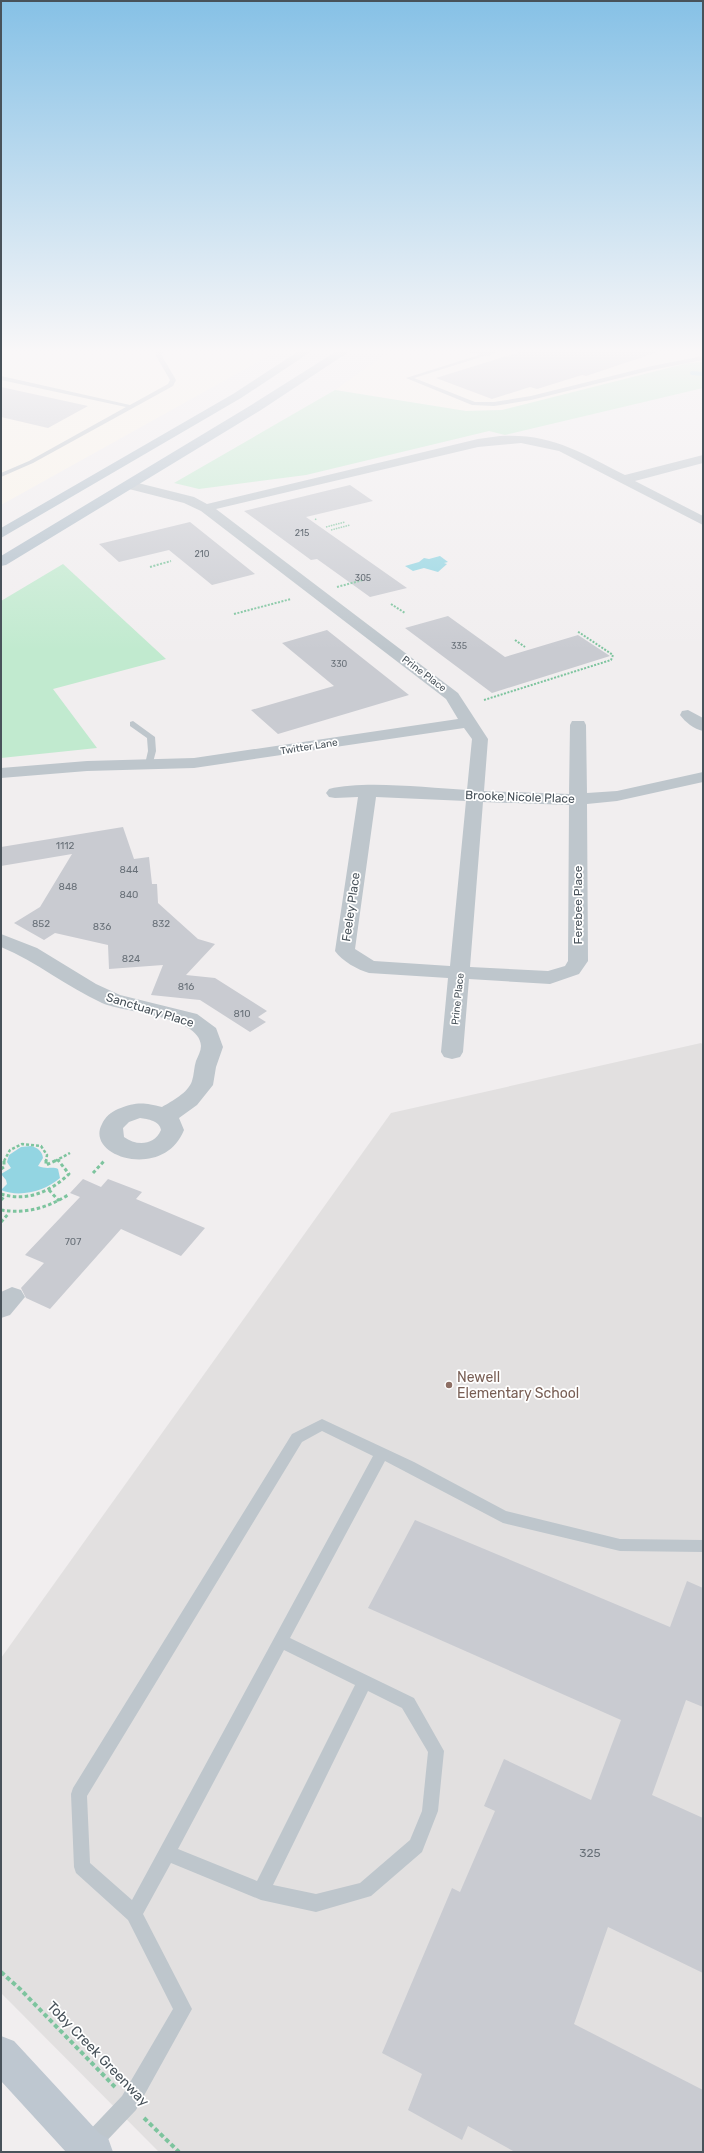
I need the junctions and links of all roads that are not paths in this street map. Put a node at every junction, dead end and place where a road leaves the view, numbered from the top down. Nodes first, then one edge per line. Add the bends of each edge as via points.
1 (53, 449) edge
2 (147, 449) edge
3 (154, 449) edge
4 (187, 449) edge
5 (450, 449) edge
6 (566, 449) edge
7 (703, 460) edge
8 (1, 475) edge
9 (626, 479) junction
10 (130, 485) junction
11 (206, 508) junction
12 (703, 521) edge
13 (1, 534) edge
14 (1, 562) edge
15 (688, 715) dead end
16 (469, 722) junction
17 (133, 724) dead end
18 (578, 725) dead end
19 (703, 726) edge
20 (148, 764) junction
21 (1, 773) edge
22 (703, 777) edge
23 (368, 791) junction
24 (335, 793) dead end
25 (475, 796) junction
26 (578, 799) junction
27 (1, 940) edge
28 (460, 973) junction
29 (452, 1052) dead end
30 (165, 1116) dead end
31 (382, 1453) junction
32 (703, 1546) edge
33 (281, 1641) junction
34 (365, 1681) junction
35 (167, 1853) junction
36 (261, 1891) junction
37 (134, 1914) junction
38 (1, 2054) edge
39 (90, 2150) edge

1 - 8 lane
2 - 13 main road
3 - 10 main road via 118,478 117,481 120,483
4 - 10 main road
5 - 11 street
6 - 9 street
7 - 9 street
9 - 12 street
10 - 11 street, Prine Place via 189,500
10 - 14 main road
11 - 16 street, Prine Place via 452,696
15 - 19 street
16 - 20 street, Twitter Lane via 228,759
16 - 25 street, Prine Place via 480,738
17 - 20 lane via 151,737 152,751
18 - 26 street, Ferebee Place
20 - 21 street, Twitter Lane via 58,767
22 - 26 street, Brooke Nicole Place via 617,796
23 - 24 street, Brooke Nicole Place
23 - 25 street, Brooke Nicole Place
23 - 28 street, Feeley Place via 345,951 369,967
25 - 26 street, Brooke Nicole Place
25 - 28 street, Prine Place
26 - 28 street, Ferebee Place via 578,961 572,970 550,978
27 - 30 street, Sanctuary Place via 30,952 88,989 113,1000 190,1019 208,1032 212,1047 202,1085 189,1100
28 - 29 street, Prine Place
31 - 32 lane via 503,1517 620,1545
31 - 33 lane
31 - 37 lane via 322,1425 297,1438 79,1794 82,1867
33 - 34 lane
33 - 35 lane
34 - 36 lane
34 - 36 lane via 408,1703 436,1751 430,1811 416,1846 365,1890 316,1903
35 - 36 lane
35 - 37 lane
37 - 39 lane via 183,2009 129,2103
38 - 39 street

